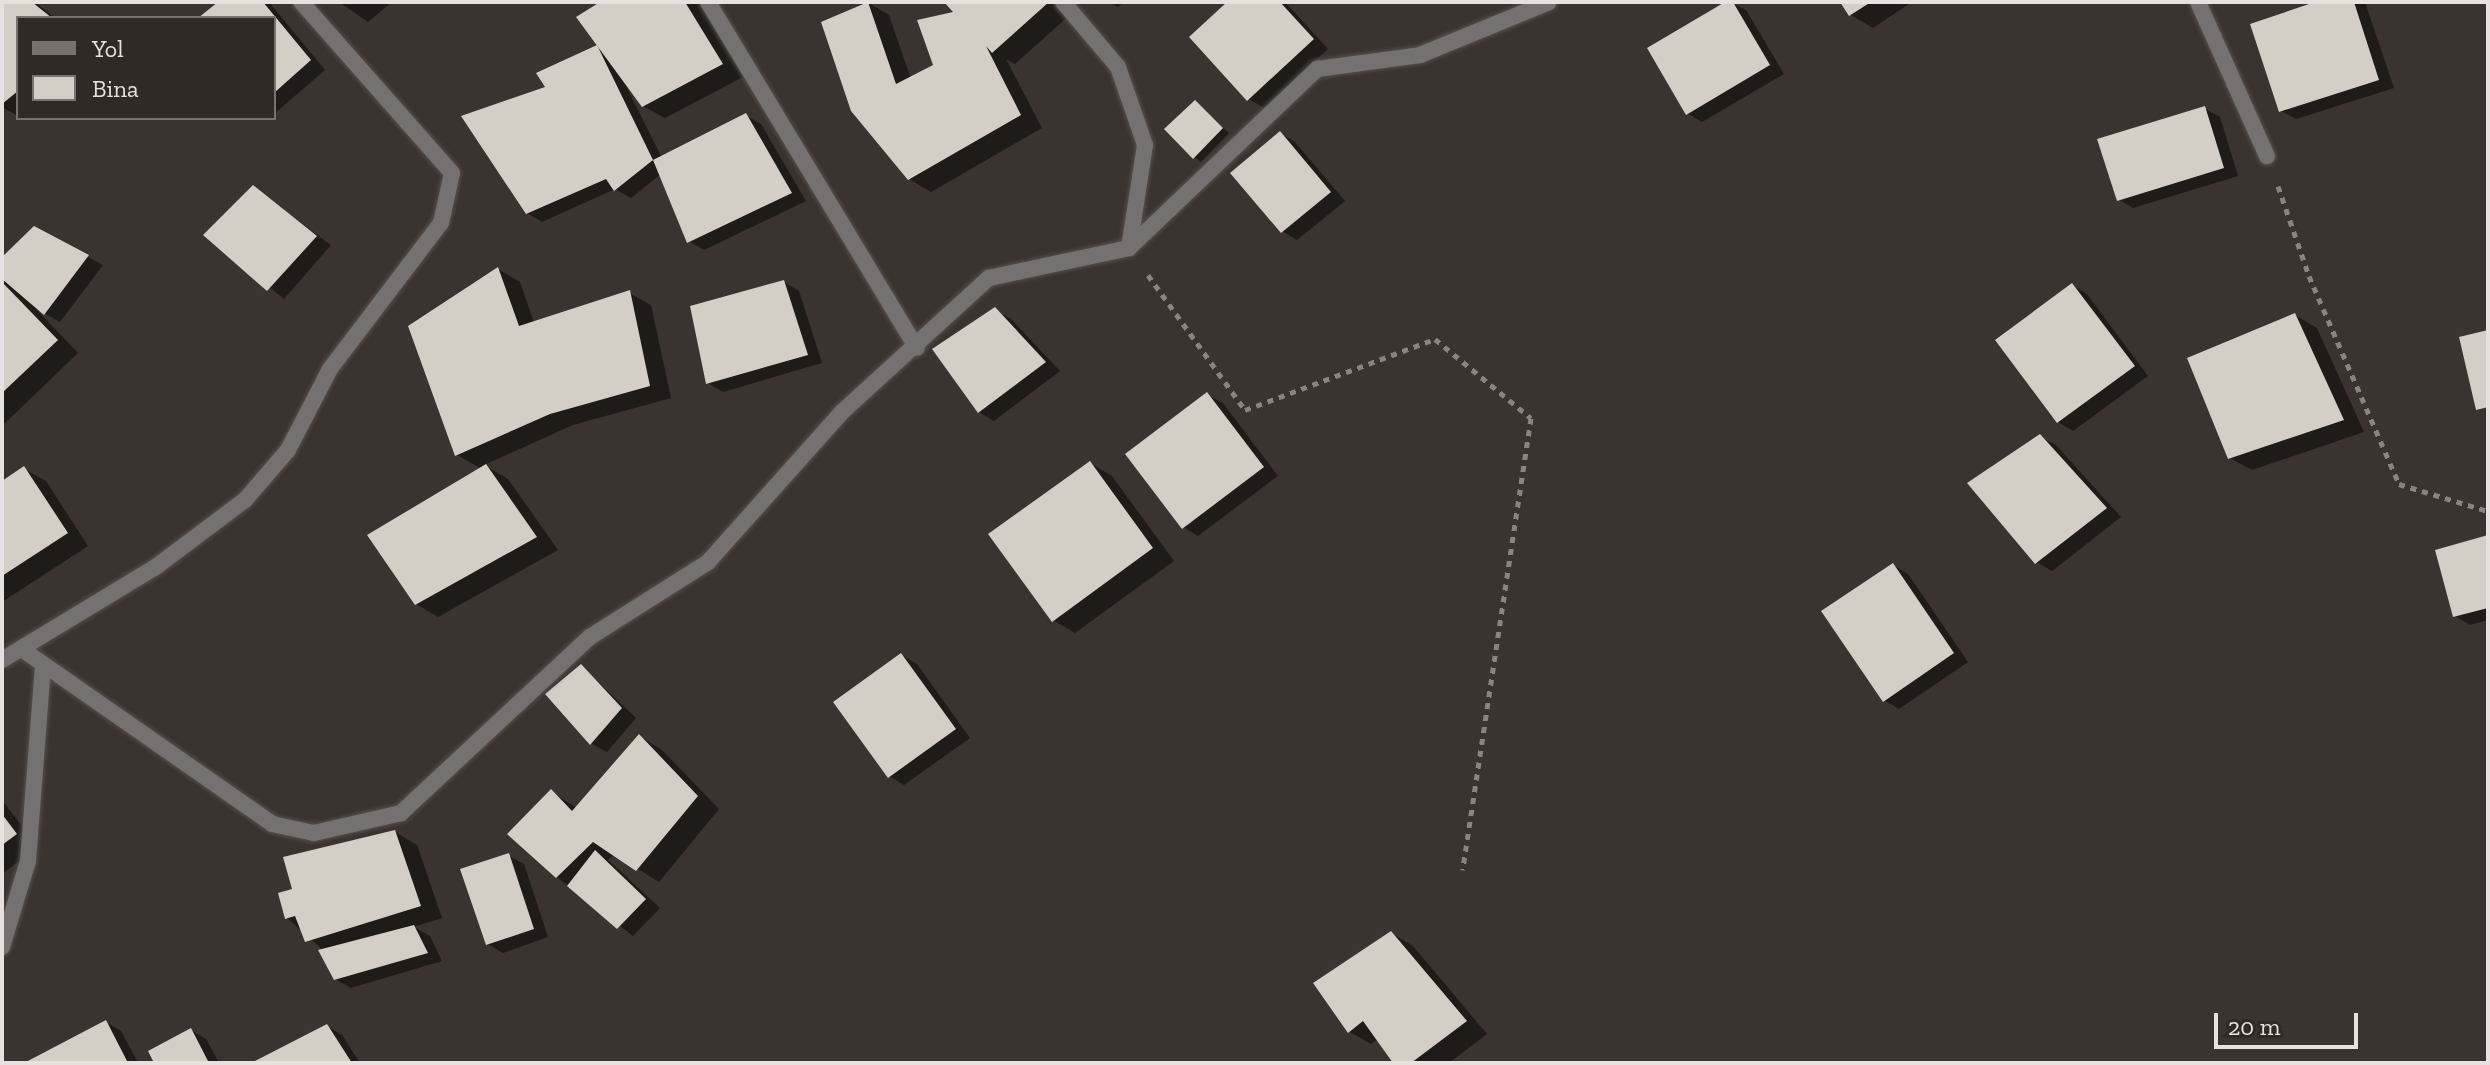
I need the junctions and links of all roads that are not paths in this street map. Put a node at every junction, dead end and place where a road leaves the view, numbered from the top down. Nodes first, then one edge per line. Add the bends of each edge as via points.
1 (301, 2) edge
2 (708, 2) edge
3 (1063, 2) edge
4 (2198, 2) edge
5 (1538, 5) edge
6 (2267, 156) road end
7 (1129, 248) junction
8 (917, 348) junction
9 (23, 650) junction
10 (2, 660) edge
11 (43, 666) junction
12 (2, 947) edge

1 - 9 street via 452,173 441,223 330,369 288,450 245,500 157,566
2 - 8 street
3 - 7 street via 1118,67 1145,145
4 - 6 street
5 - 7 street via 1420,55 1317,69
7 - 8 street via 989,278
8 - 11 street via 842,412 708,562 590,637 401,813 314,833 272,824 109,706
9 - 10 street
9 - 11 street
11 - 12 street via 28,861

